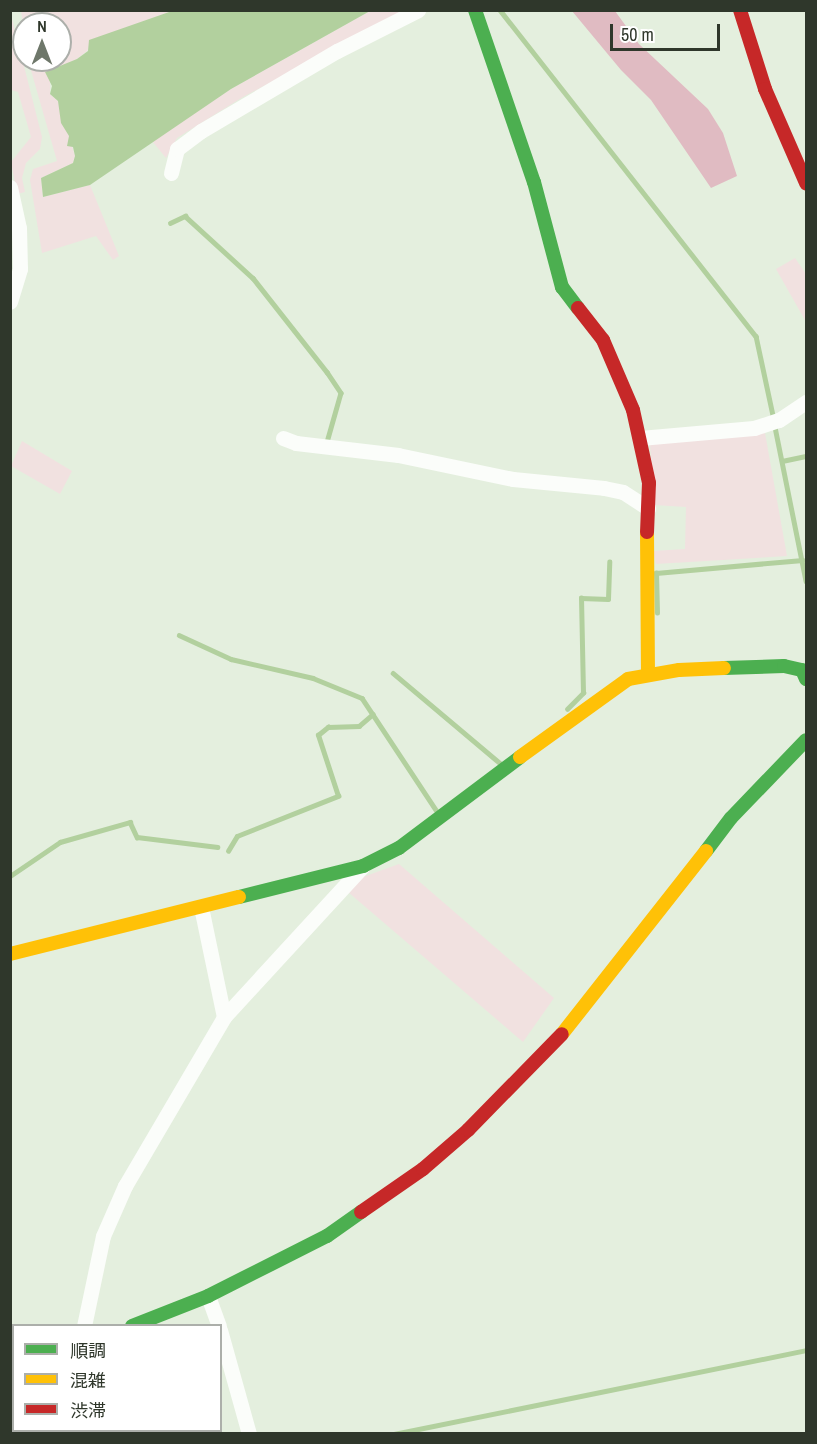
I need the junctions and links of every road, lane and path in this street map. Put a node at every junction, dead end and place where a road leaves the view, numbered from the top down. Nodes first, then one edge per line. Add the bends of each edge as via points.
1 (418, 10) edge
2 (475, 10) edge
3 (740, 10) edge
4 (171, 173) dead end
5 (807, 183) edge
6 (10, 187) edge
7 (10, 302) edge
8 (807, 402) edge
9 (282, 438) dead end
10 (640, 438) junction
11 (648, 508) junction
12 (648, 672) junction
13 (807, 679) edge
14 (807, 740) edge
15 (363, 866) junction
16 (201, 907) junction
17 (10, 954) edge
18 (224, 1017) junction
19 (208, 1296) junction
20 (84, 1324) edge
21 (137, 1324) edge
22 (218, 1324) edge
23 (222, 1337) edge
24 (249, 1434) edge

1 - 4 street via 338,51 201,131 177,148
2 - 10 street via 534,182 562,287 603,340 633,410
3 - 5 street via 765,89
6 - 7 street via 19,228 20,269
8 - 10 street via 779,420 754,428
9 - 11 street via 399,455 513,478 604,488 623,492
10 - 11 street via 649,483
11 - 12 street
12 - 13 street via 784,666 802,670
12 - 15 street via 614,686 399,848
14 - 19 street via 776,767 731,818 566,1030 505,1096 423,1169 327,1236
15 - 16 street
15 - 18 street
16 - 17 street
16 - 18 street
18 - 20 street via 125,1186 104,1236
19 - 21 street
19 - 22 street
23 - 24 street

